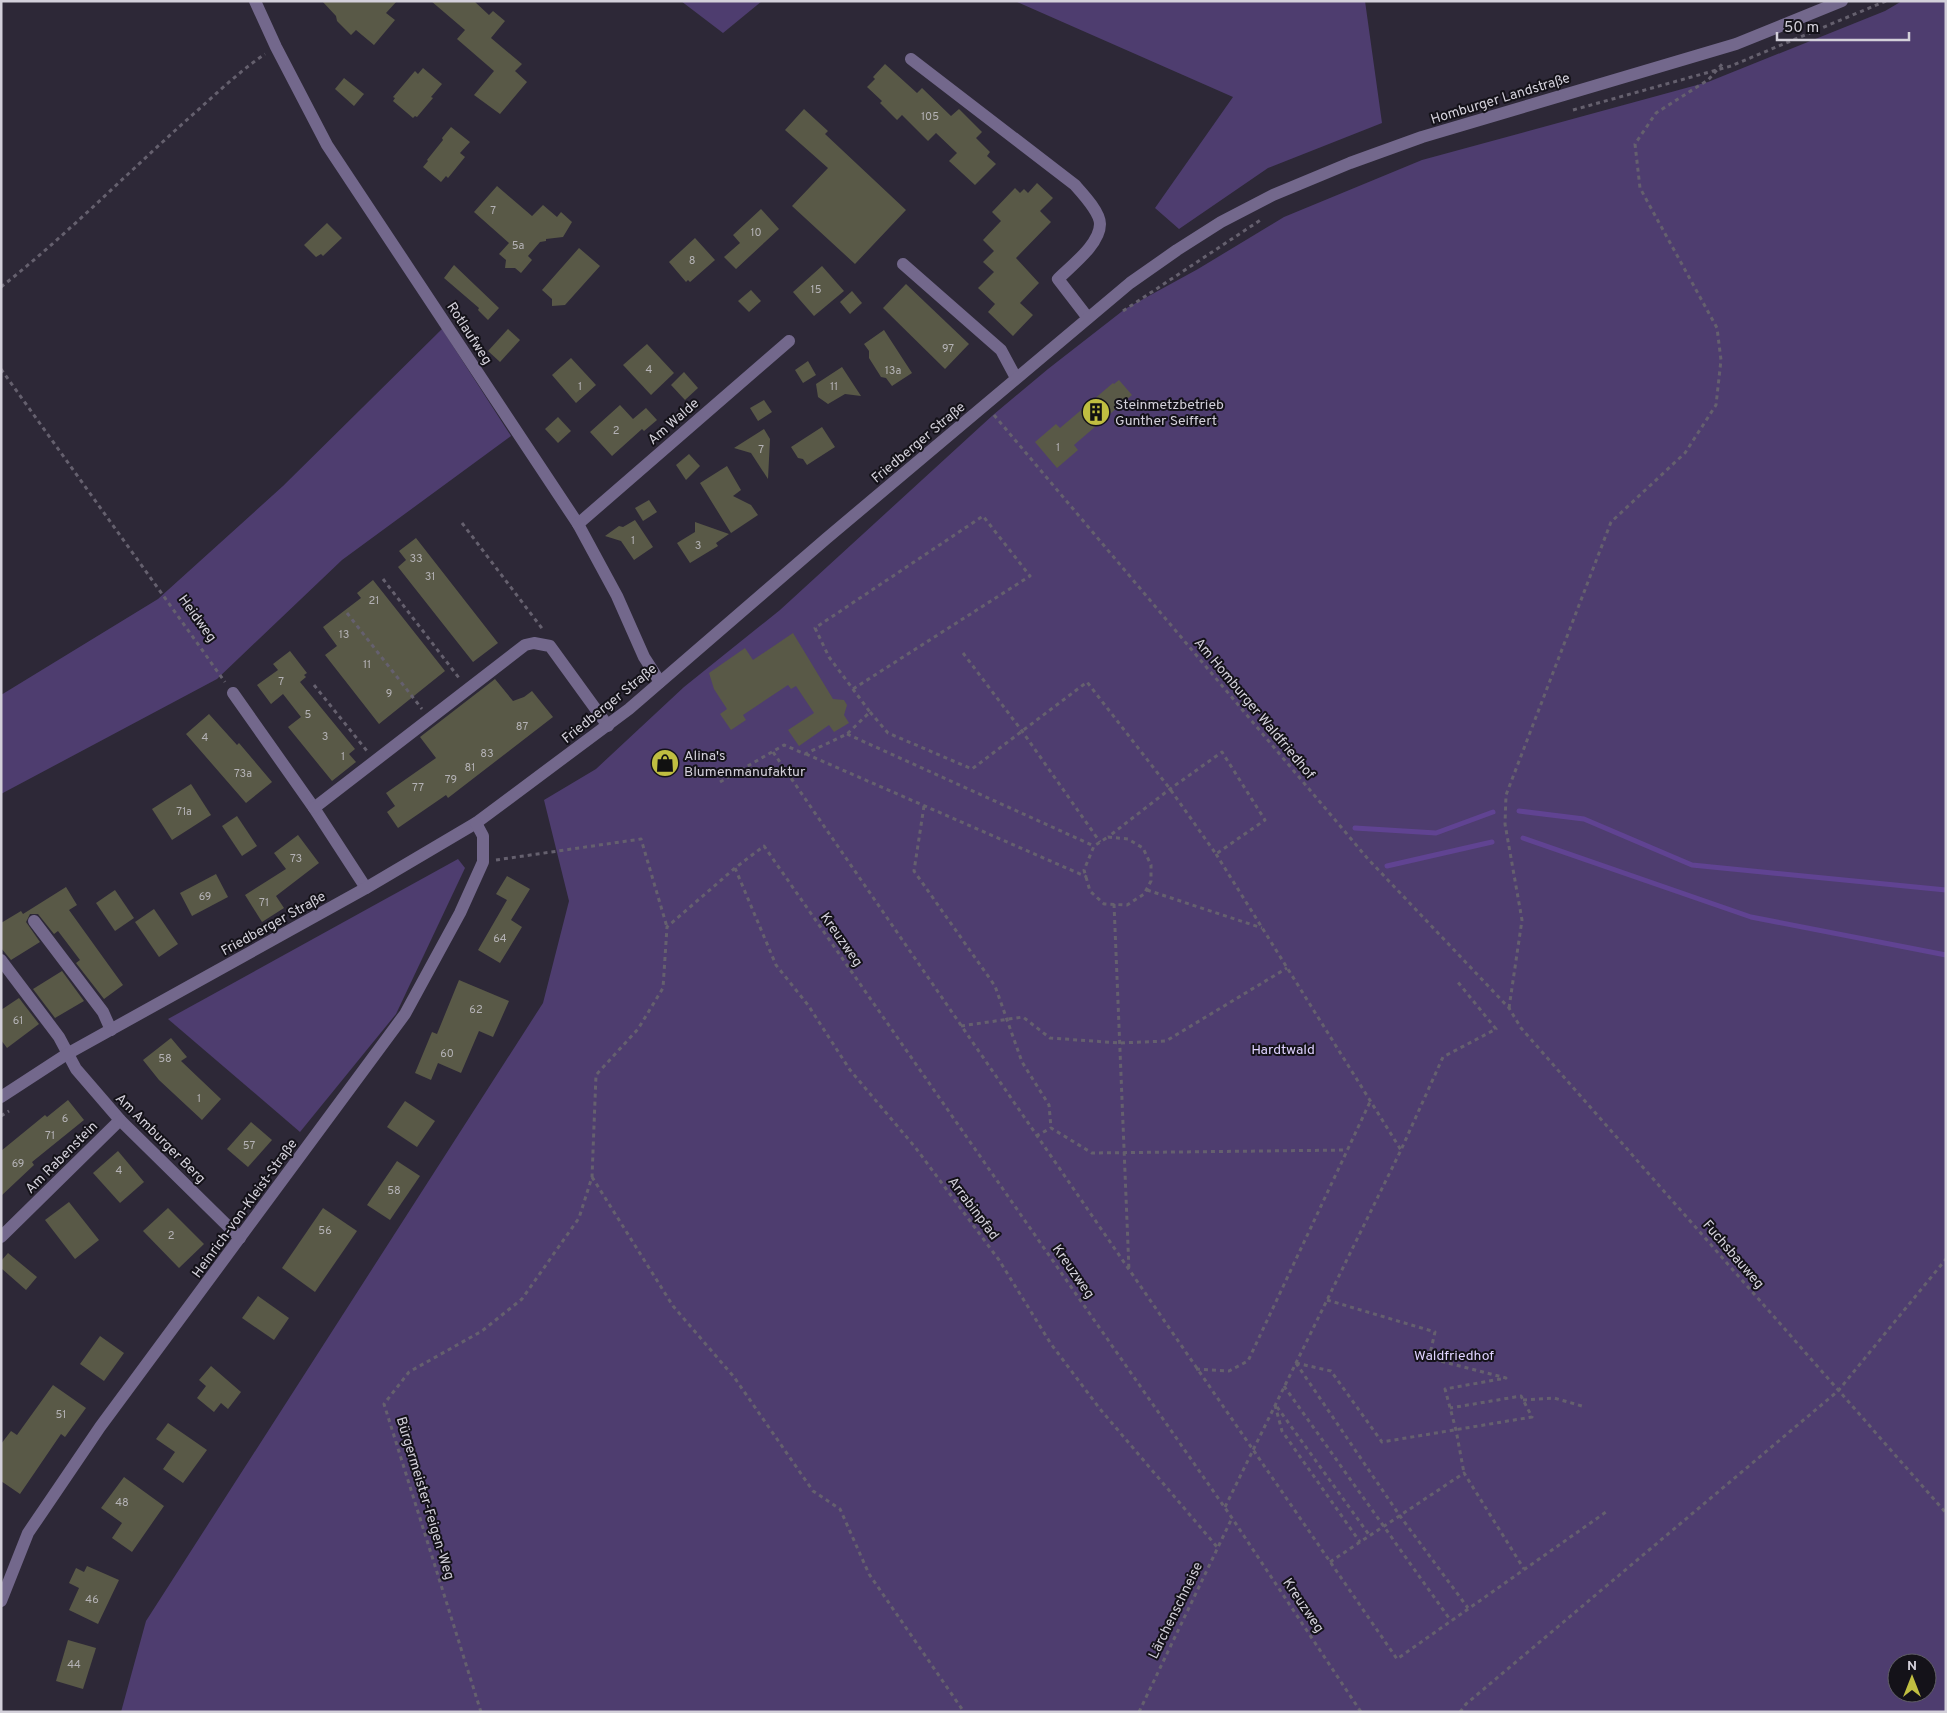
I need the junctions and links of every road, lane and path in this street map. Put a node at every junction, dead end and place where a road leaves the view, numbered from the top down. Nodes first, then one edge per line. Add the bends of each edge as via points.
1 (255, 1) edge
2 (1842, 1) edge
3 (1886, 1) edge
4 (1736, 44) junction
5 (276, 47) junction
6 (911, 59) dead end
7 (1718, 70) junction
8 (1566, 112) dead end
9 (1268, 215) dead end
10 (1177, 250) joint
11 (903, 264) dead end
12 (1, 287) edge
13 (1117, 315) dead end
14 (1088, 318) junction
15 (789, 341) dead end
16 (1, 369) edge
17 (1016, 378) junction
18 (993, 415) dead end
19 (462, 524) dead end
20 (578, 524) junction
21 (383, 579) dead end
22 (347, 613) dead end
23 (541, 644) junction
24 (964, 653) dead end
25 (660, 682) junction
26 (314, 685) dead end
27 (468, 690) junction
28 (853, 690) junction
29 (233, 693) joint
30 (870, 712) junction
31 (430, 719) junction
32 (608, 726) junction
33 (1022, 731) junction
34 (847, 734) junction
35 (773, 752) junction
36 (806, 754) junction
37 (375, 761) junction
38 (720, 782) dead end
39 (1170, 789) junction
40 (924, 806) junction
41 (314, 808) junction
42 (476, 823) junction
43 (1108, 837) junction
44 (1100, 842) junction
45 (1094, 846) junction
46 (1216, 854) junction
47 (483, 862) junction
48 (735, 868) junction
49 (1086, 877) junction
50 (366, 888) junction
51 (1146, 890) junction
52 (1114, 904) junction
53 (34, 920) dead end
54 (667, 927) junction
55 (1262, 928) junction
56 (1, 960) edge
57 (1287, 968) junction
58 (1457, 981) dead end
59 (1509, 1008) junction
60 (1007, 1020) junction
61 (960, 1026) junction
62 (111, 1030) junction
63 (1120, 1043) junction
64 (68, 1054) junction
65 (1, 1097) edge
66 (1370, 1101) junction
67 (120, 1120) junction
68 (1051, 1128) junction
69 (1036, 1136) junction
70 (1347, 1150) junction
71 (1401, 1150) junction
72 (1124, 1153) junction
73 (592, 1177) junction
74 (1, 1237) edge
75 (240, 1238) junction
76 (1946, 1259) edge
77 (1129, 1271) junction
78 (1327, 1300) junction
79 (1296, 1363) junction
80 (1196, 1368) junction
81 (1284, 1386) junction
82 (1838, 1391) junction
83 (1523, 1400) junction
84 (1275, 1404) junction
85 (1582, 1406) dead end
86 (1450, 1408) junction
87 (1456, 1430) junction
88 (1252, 1451) junction
89 (1464, 1473) junction
90 (1225, 1507) junction
91 (1606, 1512) dead end
92 (1946, 1513) edge
93 (1400, 1516) junction
94 (1232, 1518) junction
95 (1384, 1527) junction
96 (1370, 1536) junction
97 (1360, 1542) junction
98 (1218, 1548) junction
99 (1330, 1562) junction
100 (1524, 1569) junction
101 (1, 1601) edge
102 (1468, 1608) junction
103 (1451, 1620) junction
104 (481, 1712) edge
105 (964, 1712) edge
106 (1139, 1712) edge
107 (1361, 1712) edge
108 (1460, 1712) edge

1 - 5 street, Rotlaufweg
2 - 4 street, Homburger Landstraße
3 - 7 path
4 - 7 path
4 - 10 street, Homburger Landstraße via 1422,137 1350,163 1273,195
5 - 12 path via 245,68 38,258
5 - 20 street, Rotlaufweg via 327,145
6 - 14 street via 1075,185 1091,204 1100,223 1096,240 1058,279
7 - 8 path
7 - 59 path via 1708,80 1656,113 1635,144 1640,188 1717,328 1721,360 1716,405 1685,453 1611,522 1506,795 1505,824 1522,920
9 - 13 path
10 - 14 street, Friedberger Straße
11 - 17 street via 1001,350
14 - 17 street, Friedberger Straße
15 - 20 street, Am Walde
16 - 29 path, Heidweg
17 - 25 street, Friedberger Straße
18 - 59 path, Am Homburger Waldfriedhof via 1368,859
19 - 23 path via 544,631
20 - 25 street, Rotlaufweg via 618,596 644,657
21 - 27 path
22 - 31 path
23 - 27 street via 525,645
23 - 32 street via 550,646
24 - 33 path
25 - 32 street, Friedberger Straße
26 - 37 path
27 - 31 street
28 - 28 path via 829,657 815,628 982,516 1030,576
28 - 30 path
29 - 41 street
30 - 33 path via 888,733 972,769
30 - 34 path
31 - 37 street
32 - 42 street, Friedberger Straße
33 - 39 path via 1087,682
33 - 44 path
34 - 36 path
34 - 45 path
35 - 36 path via 784,745
35 - 38 path
35 - 61 path
36 - 40 path
37 - 41 street
39 - 43 path
39 - 46 path
39 - 46 path via 1222,752 1266,820
40 - 49 path
40 - 60 path via 914,871 995,986
41 - 50 street
42 - 47 street, Heinrich-von-Kleist-Straße via 482,836
42 - 50 street, Friedberger Straße
43 - 44 path
43 - 51 path via 1128,839 1143,848 1150,865 1151,880
44 - 45 path
45 - 49 path via 1084,870
46 - 55 path
47 - 54 path via 641,839
47 - 75 street, Heinrich-von-Kleist-Straße via 460,913 405,1014
48 - 54 path
48 - 90 path, Kreuzweg via 764,846
48 - 98 path, Arrabinpfad via 776,965 808,1005 850,1070 915,1147 999,1260 1051,1344 1100,1409
49 - 52 path via 1090,891 1104,904
50 - 62 street, Friedberger Straße
51 - 52 path via 1126,905
51 - 55 path
52 - 63 path
53 - 62 street via 103,1012
54 - 73 path, Bürgermeister-Feigen-Weg via 663,988 638,1029 596,1075
55 - 57 path
56 - 64 street, Am Amburger Berg via 59,1037
57 - 63 path via 1166,1041
57 - 66 path
58 - 71 path via 1496,1030 1443,1057
59 - 82 path, Fuchsbauweg via 1527,1035
60 - 61 path
60 - 63 path via 1023,1017 1050,1038
60 - 68 path via 1022,1062 1049,1105
61 - 69 path
62 - 64 street, Friedberger Straße
63 - 72 path
64 - 65 street, Friedberger Straße
64 - 67 street, Am Amburger Berg via 76,1069
66 - 70 path
66 - 71 path
67 - 74 street, Am Rabenstein
67 - 75 street, Am Amburger Berg
68 - 69 path
68 - 72 path via 1092,1153
69 - 77 path
70 - 72 path
70 - 80 path via 1248,1361 1229,1371
71 - 78 path
72 - 77 path
73 - 104 path, Bürgermeister-Feigen-Weg via 579,1218 522,1299 482,1332 409,1372 384,1404
73 - 105 path via 673,1306 734,1377 813,1491 840,1509 869,1574
75 - 101 street, Heinrich-von-Kleist-Straße via 100,1427 28,1533
76 - 82 path
77 - 80 path
78 - 79 path
78 - 86 path via 1435,1332 1429,1358 1506,1378 1445,1388
79 - 81 path
79 - 87 path via 1331,1371 1382,1442
79 - 93 path
80 - 88 path
81 - 84 path
81 - 95 path
82 - 92 path, Fuchsbauweg
82 - 108 path
83 - 85 path via 1554,1398
83 - 86 path via 1521,1396
83 - 87 path via 1532,1416
84 - 88 path
84 - 96 path
84 - 97 path via 1282,1431
86 - 87 path
87 - 89 path
88 - 90 path
88 - 99 path
89 - 93 path
89 - 100 path
90 - 94 path, Kreuzweg
91 - 100 path
93 - 95 path
93 - 102 path
94 - 98 path, Lärchenschneise
94 - 107 path, Kreuzweg
95 - 96 path
95 - 103 path
96 - 97 path
97 - 99 path
98 - 106 path, Lärchenschneise
99 - 103 path via 1397,1659
100 - 102 path
102 - 103 path

